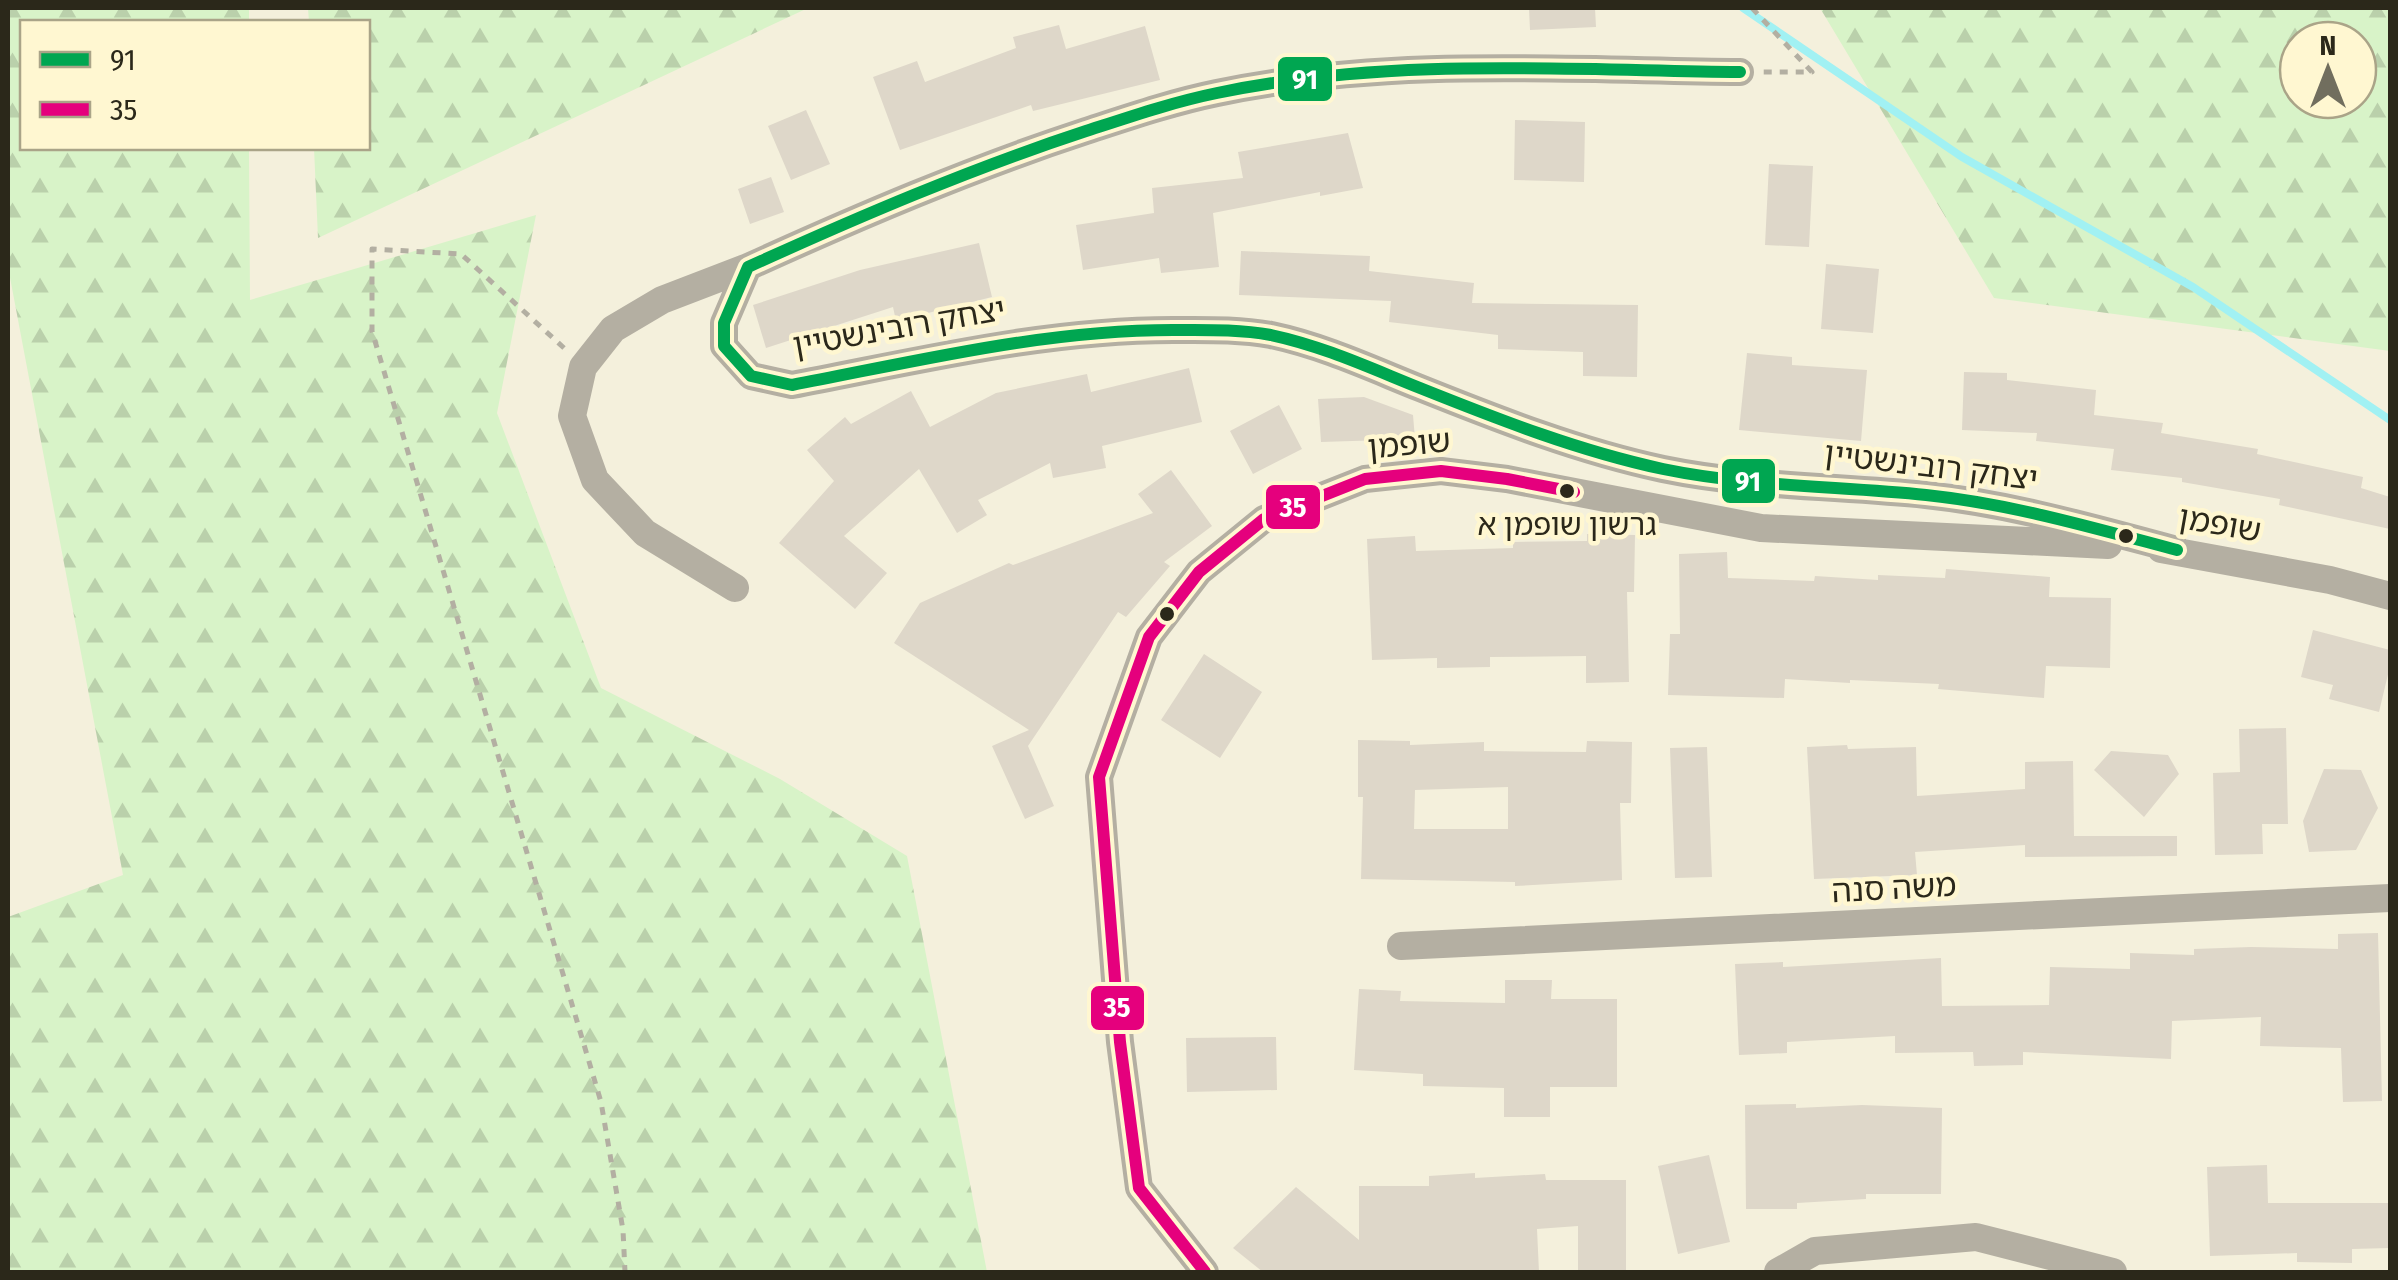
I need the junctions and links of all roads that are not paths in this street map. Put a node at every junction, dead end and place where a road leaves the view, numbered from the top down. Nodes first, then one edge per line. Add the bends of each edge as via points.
1 (1740, 72) road end
2 (748, 268) junction
3 (2015, 507) junction
4 (2032, 539) junction
5 (2177, 550) junction
6 (736, 588) dead end
7 (2390, 596) edge
8 (2390, 898) edge
9 (1401, 946) dead end
10 (1205, 1272) edge
11 (1778, 1272) edge
12 (2112, 1272) edge

1 - 2 street via 1428,68 1218,93 1017,154
2 - 3 street, יצחק רובינשטיין via 724,323 724,346 751,376 792,385 1056,335 1230,330 1332,351 1492,417 1666,469
2 - 6 street via 662,300 613,329 584,367 572,416 595,480 645,533
3 - 4 street
3 - 5 street, יצחק רובינשטיין
4 - 5 street, שופמן
4 - 10 street, שופמן via 1762,528 1441,471 1366,480 1264,519 1199,572 1149,636 1098,777 1138,1188
5 - 7 street, שופמן
8 - 9 street, משה סנה
11 - 12 street via 1815,1251 1976,1237

